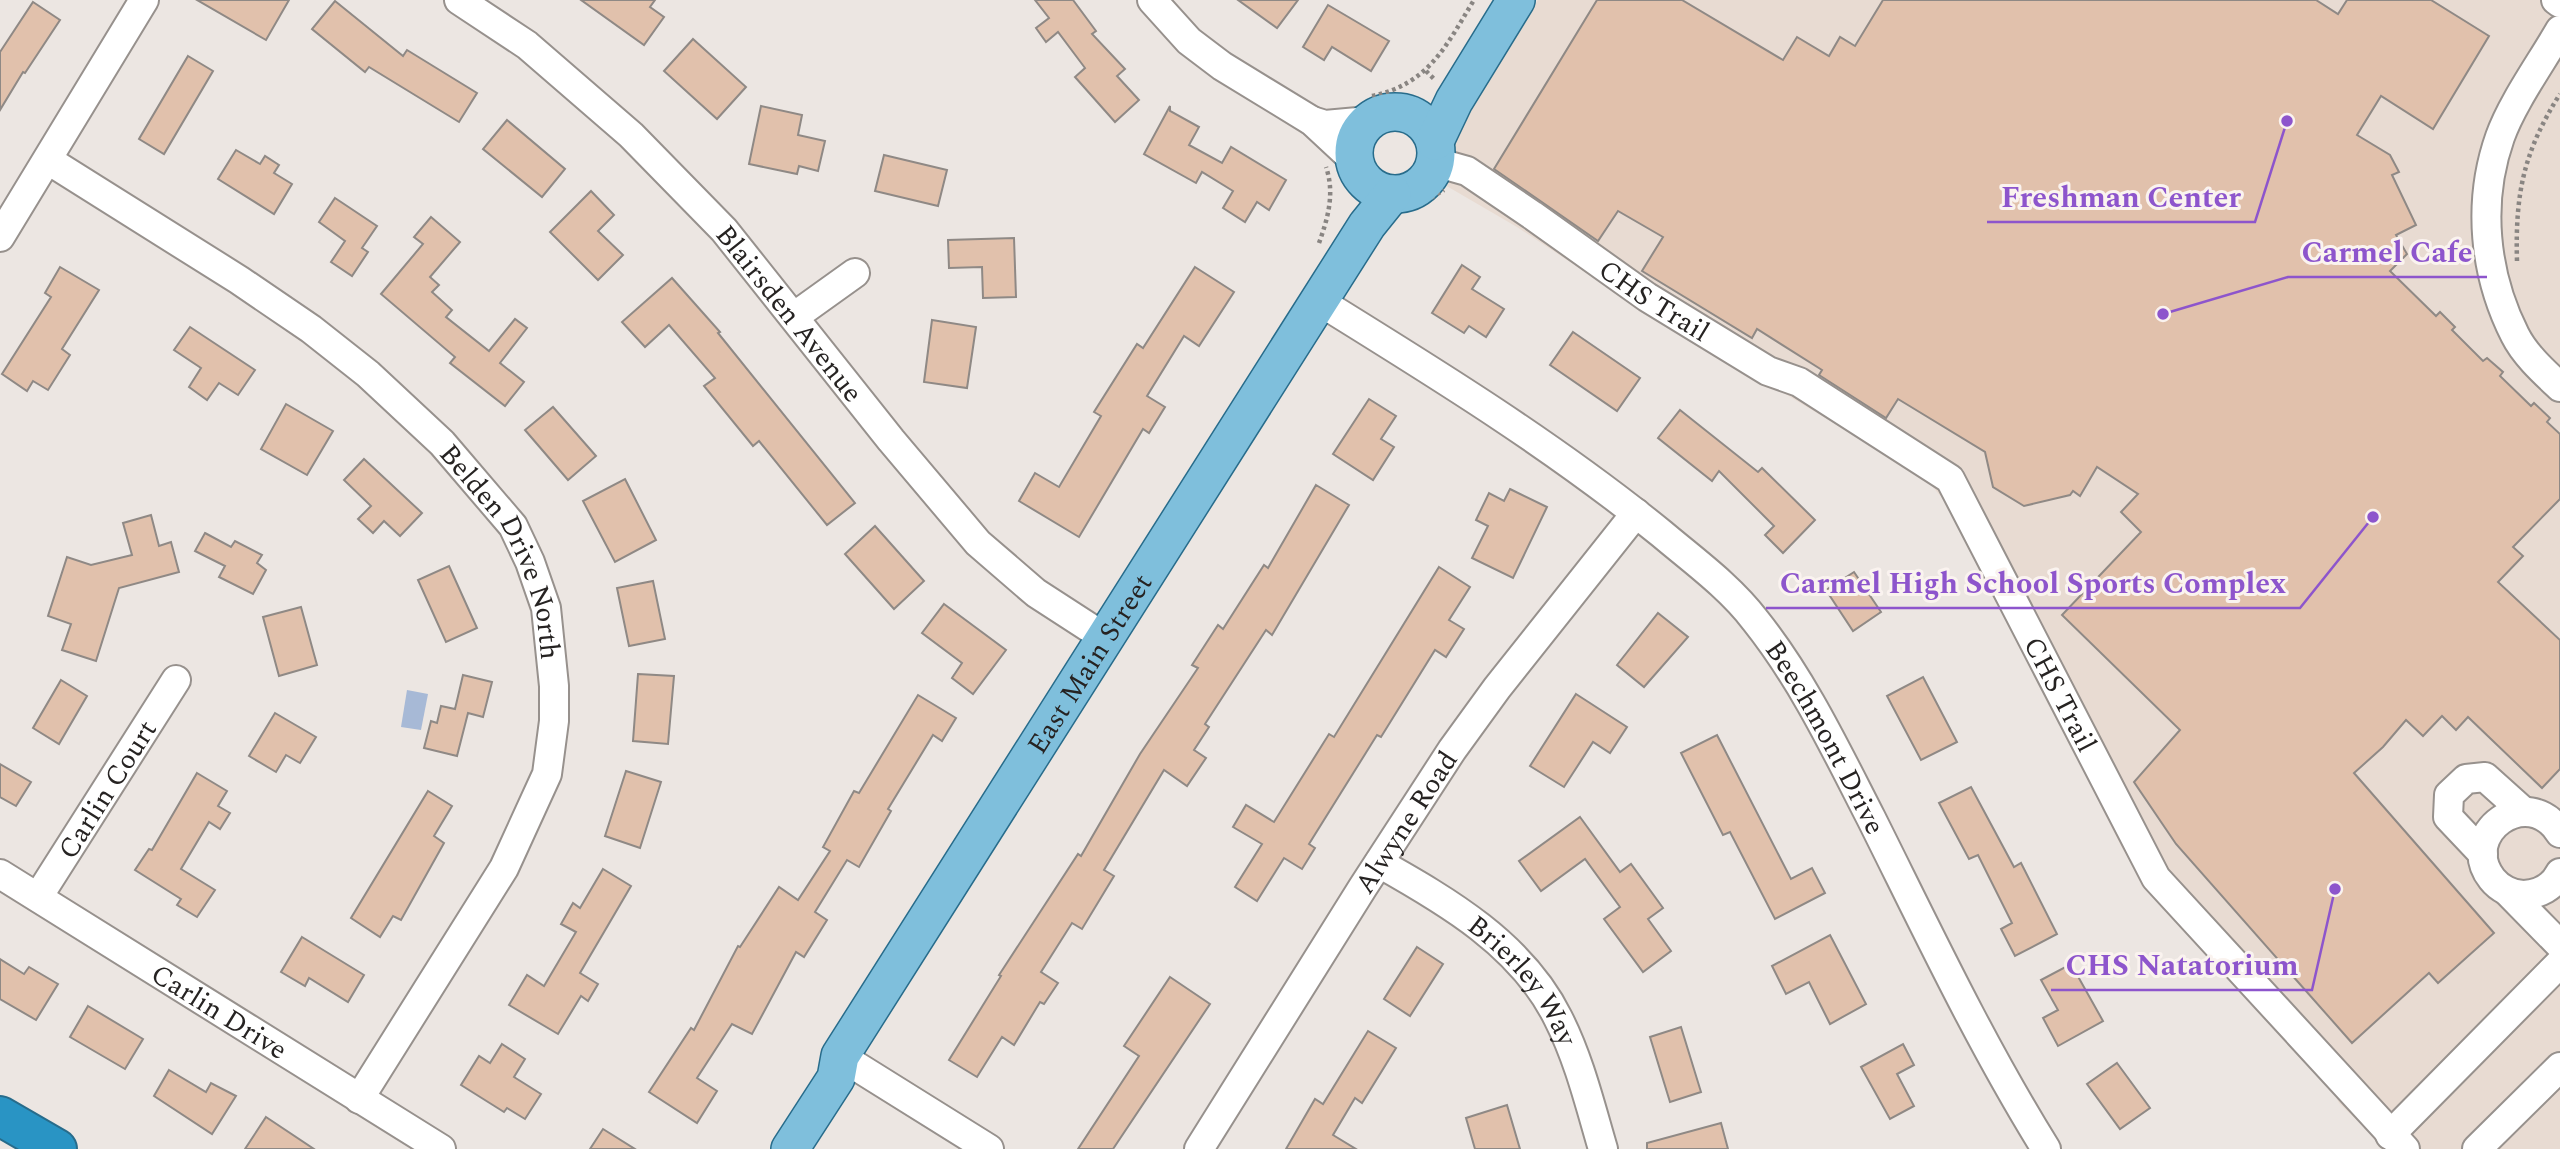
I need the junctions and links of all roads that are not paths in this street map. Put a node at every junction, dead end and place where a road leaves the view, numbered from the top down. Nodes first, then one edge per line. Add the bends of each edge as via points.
1 (144, 0) edge
2 (459, 0) edge
3 (1152, 0) edge
4 (1497, 0) edge
5 (1516, 0) edge
6 (2560, 30) edge
7 (1368, 109) junction
8 (1408, 113) junction
9 (1312, 121) junction
10 (48, 160) junction
11 (1440, 164) junction
12 (1345, 165) junction
13 (1403, 202) junction
14 (0, 237) edge
15 (1329, 258) junction
16 (855, 273) dead end
17 (1320, 301) junction
18 (795, 317) junction
19 (2560, 387) edge
20 (1636, 513) junction
21 (1107, 639) junction
22 (176, 680) dead end
23 (2548, 820) edge
24 (2483, 854) junction
25 (1379, 863) junction
26 (2560, 873) edge
27 (0, 874) edge
28 (2508, 892) junction
29 (38, 897) junction
30 (2560, 945) edge
31 (2560, 963) edge
32 (841, 1056) junction
33 (2560, 1067) edge
34 (359, 1099) junction
35 (0, 1116) edge
36 (2398, 1142) edge
37 (57, 1149) edge
38 (441, 1149) edge
39 (764, 1149) edge
40 (790, 1149) edge
41 (989, 1149) edge
42 (1199, 1149) edge
43 (1603, 1149) edge
44 (2046, 1149) edge
45 (2477, 1149) edge

1 - 10 street
2 - 18 street, Blairsden Avenue via 527,45 631,135 724,230
3 - 9 street via 1189,41 1222,66
4 - 8 main road via 1441,89
5 - 11 main road via 1454,101
6 - 19 street via 2501,135 2485,206 2489,257 2503,307 2516,337
7 - 8 main road via 1380,114
7 - 9 street via 1325,125
7 - 12 main road, East Main Street
8 - 11 main road via 1429,129
9 - 12 street
10 - 14 street
10 - 34 street, Belden Drive North via 239,280 368,374 442,443 513,526 546,608 554,686 547,774 504,868
11 - 13 main road via 1416,189 1403,194
11 - 36 street, CHS Trail via 1466,171 1647,297 1768,371 1799,382 1950,479 2156,878
12 - 13 main road via 1376,190
12 - 15 main road, East Main Street
13 - 15 main road, East Main Street
15 - 17 main road, East Main Street
16 - 18 street
17 - 20 street, Beechmont Drive via 1525,433
17 - 21 main road, East Main Street
18 - 21 street, Blairsden Avenue via 978,543 1036,593
20 - 25 street, Alwyne Road via 1497,688
20 - 44 street, Beechmont Drive via 1712,576 1753,617 1783,657 1821,722 2007,1086
21 - 32 main road, East Main Street
22 - 29 street, Carlin Court
23 - 24 street via 2507,816 2487,834
23 - 24 street via 2485,777 2466,779 2449,795 2448,817
24 - 28 street via 2487,873
25 - 42 street, Alwyne Road
25 - 43 street, Brierley Way via 1478,926 1506,947 1532,977 1558,1016
26 - 28 street via 2548,888 2535,894
27 - 29 street, Carlin Drive
28 - 30 street
29 - 34 street, Carlin Drive
31 - 36 street
32 - 39 main road, East Main Street via 821,1066
32 - 40 main road, East Main Street via 836,1078
32 - 41 street
33 - 45 street
34 - 38 street, Carlin Drive
35 - 37 highway

